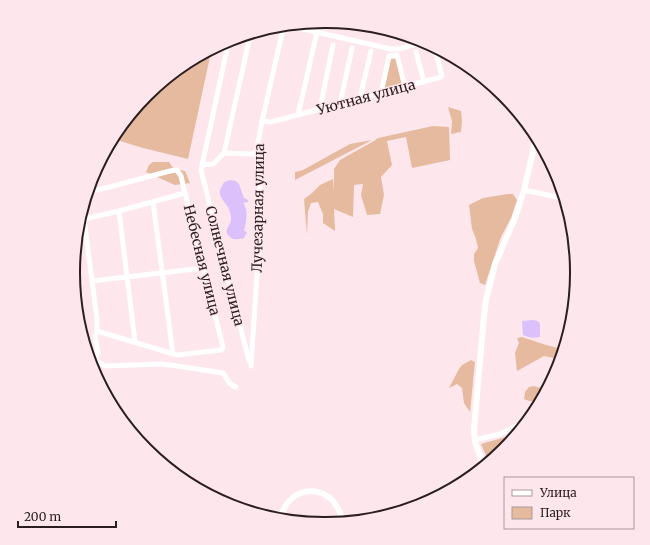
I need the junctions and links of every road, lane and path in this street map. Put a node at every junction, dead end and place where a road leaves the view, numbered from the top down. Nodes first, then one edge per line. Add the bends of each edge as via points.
1 (304, 29) edge
2 (282, 32) edge
3 (317, 32) junction
4 (249, 40) edge
5 (333, 45) dead end
6 (414, 45) edge
7 (352, 48) dead end
8 (227, 49) edge
9 (371, 51) dead end
10 (416, 52) dead end
11 (436, 55) edge
12 (424, 82) junction
13 (405, 87) junction
14 (381, 93) junction
15 (360, 98) junction
16 (340, 104) junction
17 (320, 109) junction
18 (298, 115) junction
19 (262, 121) junction
20 (534, 146) edge
21 (224, 153) junction
22 (256, 153) junction
23 (202, 165) junction
24 (524, 190) junction
25 (94, 191) edge
26 (185, 193) junction
27 (558, 197) edge
28 (153, 202) junction
29 (119, 211) junction
30 (87, 218) edge
31 (85, 226) edge
32 (204, 268) junction
33 (162, 272) junction
34 (127, 277) junction
35 (92, 281) junction
36 (97, 331) junction
37 (135, 342) junction
38 (173, 354) junction
39 (95, 357) edge
40 (97, 361) edge
41 (251, 366) joint
42 (236, 387) dead end
43 (513, 428) edge
44 (475, 440) junction
45 (482, 460) edge
46 (283, 513) edge
47 (341, 516) edge

1 - 3 street
2 - 19 street, Лучезарная улица
3 - 6 street via 391,49
3 - 18 street
4 - 21 street
5 - 17 street
7 - 16 street
8 - 23 street
9 - 15 street
10 - 12 street
11 - 12 street, Уютная улица via 442,77
12 - 13 street, Уютная улица
13 - 14 street, Уютная улица
13 - 14 street via 397,55 389,56
14 - 15 street, Уютная улица
15 - 16 street, Уютная улица
16 - 17 street, Уютная улица
17 - 18 street, Уютная улица
18 - 19 street, Уютная улица via 271,122
19 - 22 street, Лучезарная улица
20 - 24 main road
21 - 22 street
21 - 23 street via 214,164
22 - 41 street, Лучезарная улица via 261,213
23 - 41 street, Солнечная улица via 202,174
24 - 27 street
24 - 44 main road via 495,264 486,300 474,427
25 - 26 street, Небесная улица via 177,170
26 - 28 street
26 - 32 street, Небесная улица
28 - 29 street
28 - 33 street
29 - 30 street
29 - 34 street
31 - 35 street
32 - 33 street
32 - 38 street, Небесная улица via 223,347 221,350
33 - 34 street
33 - 38 street
34 - 35 street
34 - 37 street
35 - 36 street
36 - 37 street
36 - 39 street via 98,353
37 - 38 street
40 - 42 street via 105,366 161,364 223,373 228,382
43 - 44 street
44 - 45 main road
46 - 47 main road via 294,496 315,491 331,498

